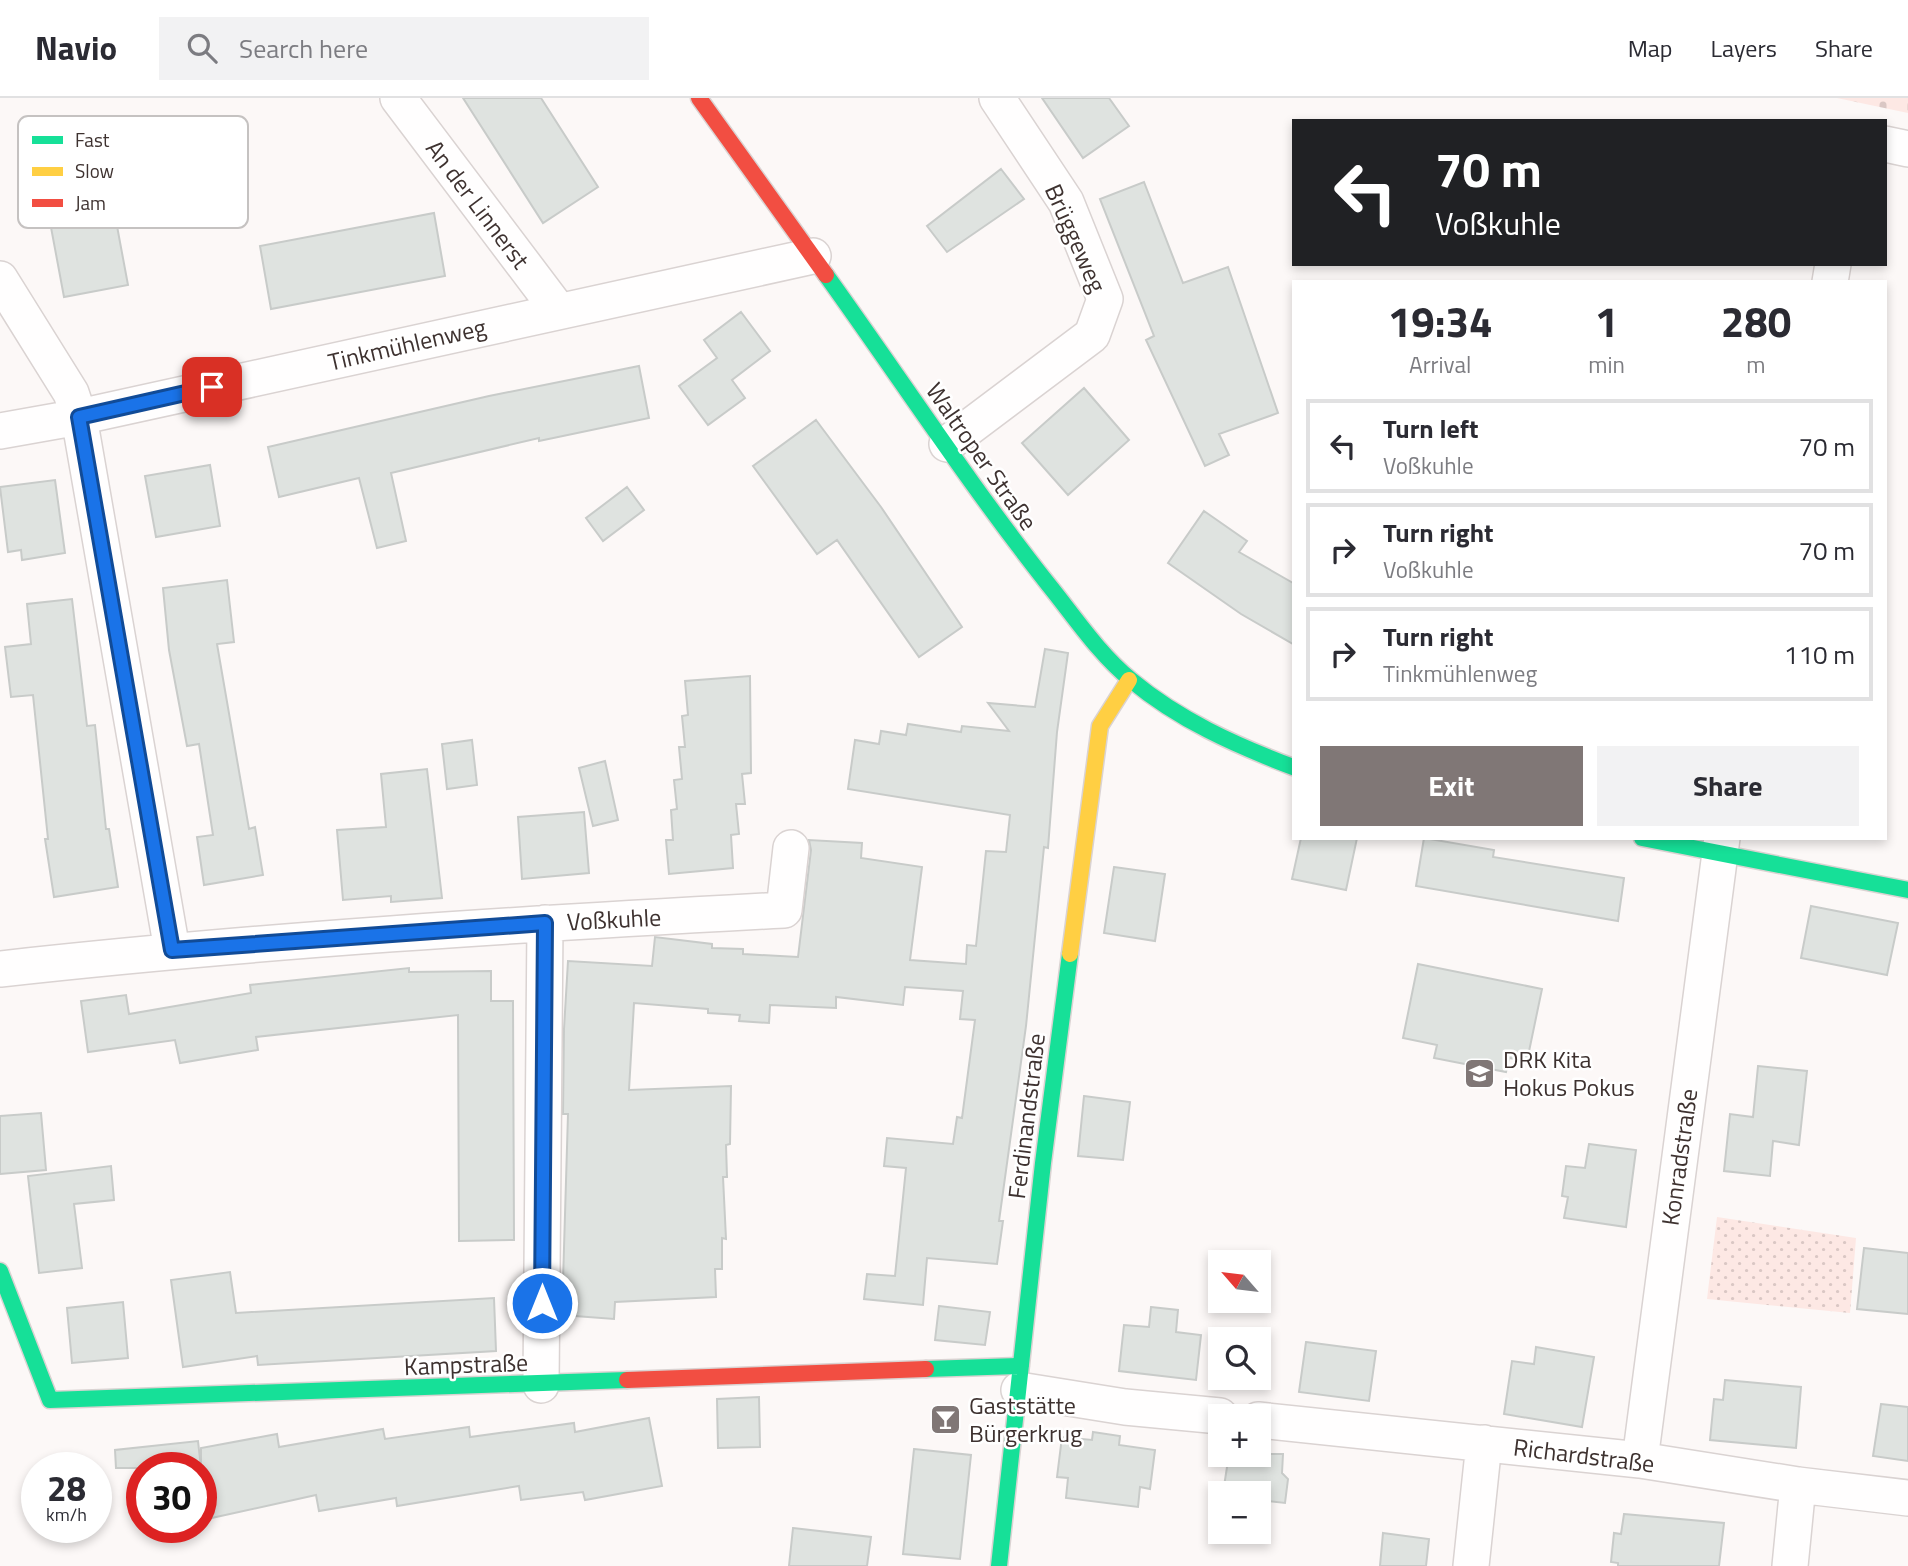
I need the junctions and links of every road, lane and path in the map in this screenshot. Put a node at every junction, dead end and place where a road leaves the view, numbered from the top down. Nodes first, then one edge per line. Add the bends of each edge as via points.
1 (398, 98) edge
2 (699, 98) edge
3 (997, 98) edge
4 (1887, 144) edge
5 (1908, 149) edge
6 (813, 256) junction
7 (0, 279) edge
8 (558, 310) junction
9 (79, 417) junction
10 (0, 431) edge
11 (947, 444) junction
12 (1129, 680) junction
13 (1292, 767) edge
14 (1662, 840) edge
15 (1720, 846) edge
16 (791, 848) dead end
17 (1908, 890) edge
18 (545, 923) junction
19 (172, 950) junction
20 (0, 969) edge
21 (0, 1271) edge
22 (1020, 1378) junction
23 (541, 1384) junction
24 (1208, 1415) edge
25 (1271, 1421) edge
26 (1484, 1443) junction
27 (1640, 1460) junction
28 (1798, 1485) junction
29 (1908, 1498) edge
30 (999, 1566) edge
31 (1471, 1566) edge
32 (1790, 1566) edge

1 - 8 street, An der Linnerst
2 - 6 street, Waltroper Straße
3 - 11 street, Brüggeweg via 1066,202 1105,299 1092,335
4 - 5 street
6 - 8 street, Tinkmühlenweg
6 - 11 street, Waltroper Straße
7 - 9 street via 71,393
8 - 9 street, Tinkmühlenweg
9 - 10 street, Tinkmühlenweg
9 - 19 street
11 - 12 street, Waltroper Straße via 992,513
12 - 13 street, Waltroper Straße via 1187,719
12 - 22 street, Ferdinandstraße via 1100,726 1069,948
14 - 15 street
15 - 17 street
15 - 27 street, Konradstraße
16 - 18 street, Voßkuhle via 784,910
18 - 19 street, Voßkuhle
18 - 23 street
19 - 20 street, Voßkuhle
21 - 23 street, Kampstraße via 50,1400
22 - 23 street, Kampstraße
22 - 24 street via 1125,1406
22 - 30 street, Ferdinandstraße
25 - 26 street, Richardstraße
26 - 27 street, Richardstraße
26 - 31 street
27 - 28 street, Richardstraße
28 - 29 street, Richardstraße
28 - 32 street

